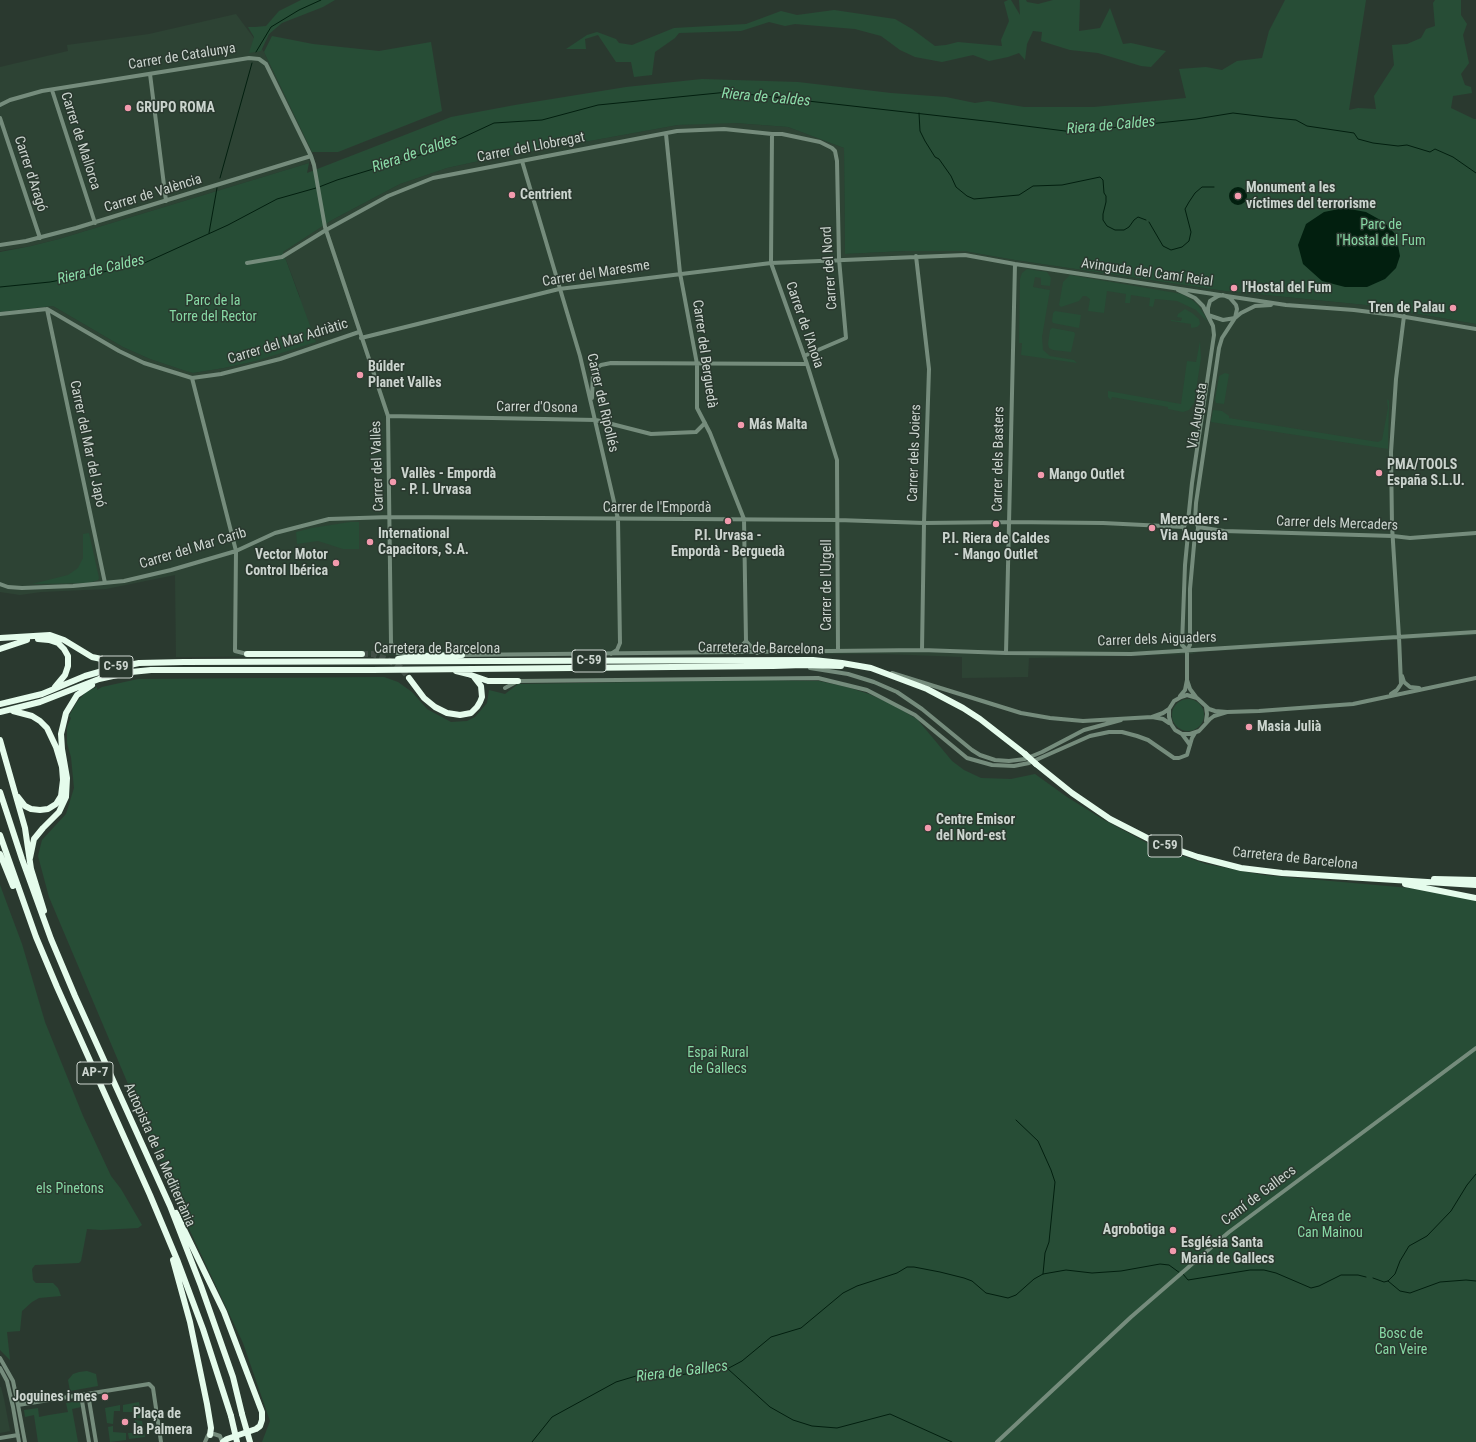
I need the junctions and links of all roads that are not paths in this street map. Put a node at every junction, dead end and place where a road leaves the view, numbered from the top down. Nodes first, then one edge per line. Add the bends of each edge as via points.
1 (150, 74) junction
2 (52, 90) junction
3 (0, 105) edge
4 (0, 118) edge
5 (666, 134) junction
6 (772, 134) junction
7 (835, 151) joint
8 (311, 156) junction
9 (522, 161) junction
10 (166, 201) junction
11 (320, 205) joint
12 (95, 223) junction
13 (326, 230) junction
14 (40, 238) junction
15 (0, 245) edge
16 (916, 256) junction
17 (839, 260) junction
18 (247, 263) dead end
19 (771, 263) junction
20 (1015, 264) junction
21 (680, 273) junction
22 (1170, 287) junction
23 (560, 289) junction
24 (1223, 295) junction
25 (1286, 305) junction
26 (47, 309) junction
27 (0, 314) edge
28 (1208, 315) junction
29 (1404, 316) junction
30 (1235, 318) junction
31 (1476, 329) edge
32 (359, 332) junction
33 (361, 338) junction
34 (804, 356) junction
35 (697, 364) junction
36 (807, 364) junction
37 (192, 378) junction
38 (591, 404) junction
39 (388, 416) junction
40 (596, 420) junction
41 (705, 423) junction
42 (390, 517) junction
43 (618, 519) junction
44 (744, 519) junction
45 (838, 520) junction
46 (1188, 521) junction
47 (1008, 522) junction
48 (1195, 522) junction
49 (924, 523) junction
50 (1184, 527) junction
51 (1198, 527) junction
52 (1476, 533) edge
53 (1188, 534) junction
54 (1194, 534) junction
55 (1393, 536) junction
56 (236, 551) junction
57 (105, 583) junction
58 (0, 584) edge
59 (1476, 632) edge
60 (1399, 637) junction
61 (0, 638) edge
62 (391, 639) joint
63 (746, 641) junction
64 (0, 649) edge
65 (922, 650) junction
66 (1187, 650) junction
67 (838, 651) junction
68 (735, 653) junction
69 (758, 653) junction
70 (247, 654) joint
71 (362, 654) tunnel mouth
72 (611, 654) junction
73 (1006, 654) junction
74 (462, 655) junction
75 (184, 662) junction
76 (381, 662) junction
77 (773, 666) junction
78 (871, 668) junction
79 (441, 669) junction
80 (1401, 671) junction
81 (878, 672) junction
82 (108, 677) junction
83 (474, 677) junction
84 (409, 678) tunnel mouth
85 (1476, 678) edge
86 (1187, 680) junction
87 (518, 681) junction
88 (505, 688) dead end
89 (1426, 688) junction
90 (51, 690) junction
91 (1387, 696) junction
92 (1197, 698) junction
93 (1177, 699) junction
94 (0, 704) edge
95 (1205, 706) junction
96 (1169, 709) junction
97 (10, 710) junction
98 (0, 712) edge
99 (1227, 712) junction
100 (1152, 717) junction
101 (1121, 720) junction
102 (1171, 724) junction
103 (1206, 724) junction
104 (1195, 733) junction
105 (1182, 734) junction
106 (0, 740) edge
107 (1190, 745) junction
108 (14, 788) junction
109 (0, 792) edge
110 (0, 835) edge
111 (0, 854) edge
112 (30, 858) junction
113 (1390, 880) junction
114 (1476, 880) edge
115 (1400, 881) junction
116 (1476, 885) edge
117 (1476, 898) edge
118 (29, 917) junction
119 (51, 939) junction
120 (1476, 1048) edge
121 (170, 1206) junction
122 (164, 1228) junction
123 (0, 1358) edge
124 (0, 1368) edge
125 (88, 1394) junction
126 (81, 1395) junction
127 (18, 1404) junction
128 (210, 1435) junction
129 (18, 1436) junction
130 (0, 1438) edge
131 (19, 1442) edge
132 (25, 1442) edge
133 (89, 1442) edge
134 (96, 1442) edge
135 (160, 1442) edge
136 (205, 1442) edge
137 (223, 1442) edge
138 (237, 1442) edge
139 (250, 1442) edge
140 (998, 1442) edge

1 - 2 street, Carrer de Catalunya
1 - 8 street, Carrer de Catalunya via 249,58 259,59 266,64
1 - 10 street
2 - 3 street, Carrer de Catalunya
2 - 12 street, Carrer de Mallorca
4 - 14 street, Carrer d'Aragó
5 - 6 street, Carrer del Llobregat via 724,129
5 - 9 street, Carrer del Llobregat
5 - 21 street, Carrer del Berguedà
6 - 7 street, Carrer del Llobregat via 820,142
6 - 19 street, Carrer de l'Anoia
7 - 17 street, Carrer del Nord
8 - 10 street, Carrer de València
8 - 11 street, Carrer de Catalunya
9 - 13 street, Carrer del Llobregat via 433,178 388,196
9 - 23 street, Carrer del Ripollés
10 - 12 street, Carrer de València
11 - 13 street, Carrer del Vallès
12 - 14 street, Carrer de València
13 - 18 street, Carrer del Llobregat via 282,257
13 - 32 street, Carrer del Vallès
14 - 15 street, Carrer de València
16 - 17 street, Avinguda del Camí Reial
16 - 20 street, Avinguda del Camí Reial via 965,255
16 - 49 street, Carrer dels Joiers via 928,369
17 - 19 street, Carrer del Maresme
17 - 34 street, Carrer del Nord via 846,338
19 - 21 street, Carrer del Maresme
19 - 34 street, Carrer de l'Anoia
20 - 22 street, Avinguda del Camí Reial
20 - 47 street, Carrer dels Basters
21 - 23 street, Carrer del Maresme
21 - 35 street, Carrer del Berguedà
22 - 24 street, Avinguda del Camí Reial
22 - 28 street, Via Augusta via 1195,298
23 - 33 street, Carrer del Maresme
23 - 38 street, Carrer del Ripollés
24 - 25 street, Avinguda del Camí Reial
24 - 28 street via 1210,301
24 - 30 street via 1236,305
25 - 29 street, Avinguda del Camí Reial
25 - 30 street, Via Augusta via 1255,306
26 - 27 street
26 - 37 street, Carrer del Mar Adriàtic via 144,363
26 - 57 street, Carrer del Mar del Japó
28 - 30 street via 1223,320
28 - 46 street, Via Augusta via 1214,335
29 - 31 street, Avinguda del Camí Reial
29 - 55 street via 1391,446
30 - 48 street, Via Augusta via 1222,338 1219,348
32 - 33 street, Carrer del Vallès
32 - 37 street, Carrer del Mar Adriàtic via 280,359 221,374
33 - 39 street, Carrer del Vallès
34 - 36 street, Carrer de l'Anoia
35 - 36 street
35 - 38 street via 601,365 593,371
35 - 41 street, Carrer del Berguedà via 697,408
36 - 45 street, Carrer de l'Anoia via 837,460
37 - 56 street
38 - 40 street, Carrer del Ripollés
39 - 40 street, Carrer d'Osona
39 - 42 street, Carrer del Vallès
40 - 41 street, Carrer d'Osona via 651,434 696,432
40 - 43 street, Carrer del Ripollés
41 - 44 street, Carrer del Berguedà
42 - 43 street, Carrer de l'Empordà
42 - 56 street, Carrer del Mar Carib via 329,519 275,533
42 - 62 street, Carrer del Vallès
43 - 44 street, Carrer de l'Empordà
43 - 72 street, Carrer del Ripollés via 620,643 617,650
44 - 45 street, Carrer de l'Empordà
44 - 63 street, Carrer del Berguedà
45 - 49 street, Carrer de l'Empordà
45 - 67 street, Carrer de l'Urgell
46 - 48 street
46 - 50 street
47 - 49 street
47 - 50 street
47 - 73 street, Carrer dels Basters
48 - 51 street
49 - 65 street, Carrer dels Joiers
50 - 53 street
51 - 54 street
51 - 55 street, Carrer dels Mercaders via 1224,531
52 - 55 street, Carrer dels Mercaders via 1410,538
53 - 54 street
53 - 66 street via 1182,645
54 - 66 street via 1190,589 1190,645
55 - 60 street
56 - 57 street, Carrer del Mar Carib via 171,570
56 - 70 street via 235,651
57 - 58 street, Carrer del Mar Carib via 22,588
59 - 60 street, Carrer dels Aiguaders
60 - 66 street, Carrer dels Aiguaders
60 - 80 street
61 - 75 highway via 50,635 64,640 86,654 104,660 124,662 174,659
62 - 74 street, Carrer de l'Urgell via 397,653
63 - 68 street
63 - 69 street
64 - 90 highway via 14,643 40,639 54,641 60,645 68,656 68,666 65,675
65 - 67 street, Carrer dels Aiguaders
65 - 73 street, Carrer dels Aiguaders
66 - 73 street, Carrer dels Aiguaders via 1131,654
66 - 86 street
67 - 69 street, Carrer de l'Urgell
68 - 69 street, Carrer de l'Urgell
68 - 72 street, Carrer de l'Urgell
70 - 71 highway
72 - 74 street, Carrer de l'Urgell
74 - 76 highway via 418,656
75 - 76 highway, Carretera de Barcelona / C-59
75 - 90 highway, Carretera de Barcelona / C-59 via 140,663 116,667
76 - 78 highway, Carretera de Barcelona / C-59 via 787,659 827,661
77 - 79 highway, Carretera de Barcelona / C-59
77 - 81 highway, Carretera de Barcelona / C-59 via 803,664
77 - 101 street via 840,672 885,687 922,709 972,750 994,760 1025,759 1084,730
78 - 81 highway, Carretera de Barcelona / C-59
78 - 101 street via 1021,713 1083,721
79 - 82 highway, Carretera de Barcelona / C-59 via 168,669 135,671
79 - 83 highway
80 - 89 street via 1404,682 1410,687
80 - 91 street via 1398,690
81 - 113 highway, Carretera de Barcelona / C-59, bridge via 927,689 963,708 996,730 1078,798 1110,819 1155,842 1198,858 1262,871
82 - 97 highway, Carretera de Barcelona / C-59
82 - 112 highway via 82,691 66,713 61,734 68,778 66,798 59,812 34,839
83 - 84 highway via 481,686 482,698 474,711 460,716 435,707 424,698
83 - 87 highway via 494,682
85 - 89 street
86 - 92 street
86 - 93 street via 1184,693
87 - 88 street
87 - 107 street via 818,678 867,690 915,715 967,758 992,765 1014,766 1029,763 1090,736 1109,732 1122,732 1148,740 1174,758 1187,755
89 - 91 street
90 - 94 highway, Carretera de Barcelona / C-59
91 - 99 street via 1343,705
92 - 93 street via 1187,695
92 - 95 street
93 - 96 street
95 - 99 street via 1212,710
95 - 103 street via 1208,714
96 - 100 street
96 - 102 street via 1168,717
97 - 98 highway, Carretera de Barcelona / C-59
97 - 108 highway via 32,716 47,728 56,747 63,780 63,791 59,801 44,810 25,806
99 - 103 street via 1214,716
100 - 101 street
100 - 102 street
102 - 105 street
103 - 104 street
104 - 105 street
104 - 107 street
105 - 107 street
106 - 108 highway
108 - 112 highway
109 - 119 highway, Autopista de la Mediterrània / AP-7
110 - 118 highway, Autopista de la Mediterrània / AP-7
111 - 118 highway
112 - 119 highway
113 - 115 highway, Carretera de Barcelona / C-59
113 - 117 highway
114 - 115 highway via 1420,878
115 - 116 highway, Carretera de Barcelona / C-59
118 - 122 highway, Autopista de la Mediterrània / AP-7 via 57,987
119 - 121 highway, Autopista de la Mediterrània / AP-7
120 - 140 street, Camí de Gallecs via 1229,1232 1132,1317
121 - 137 highway via 179,1218 224,1312 262,1412 260,1426
121 - 139 highway, Autopista de la Mediterrània / AP-7, bridge via 233,1377
122 - 128 highway via 189,1315 207,1404
122 - 138 highway, Autopista de la Mediterrània / AP-7, bridge via 203,1329
123 - 127 street via 13,1381
124 - 129 street via 7,1381
125 - 126 street
125 - 134 street
125 - 135 street via 149,1384 152,1388
126 - 127 street
126 - 133 street
127 - 132 street
128 - 136 street
128 - 137 street via 218,1434
129 - 130 street
129 - 131 street

